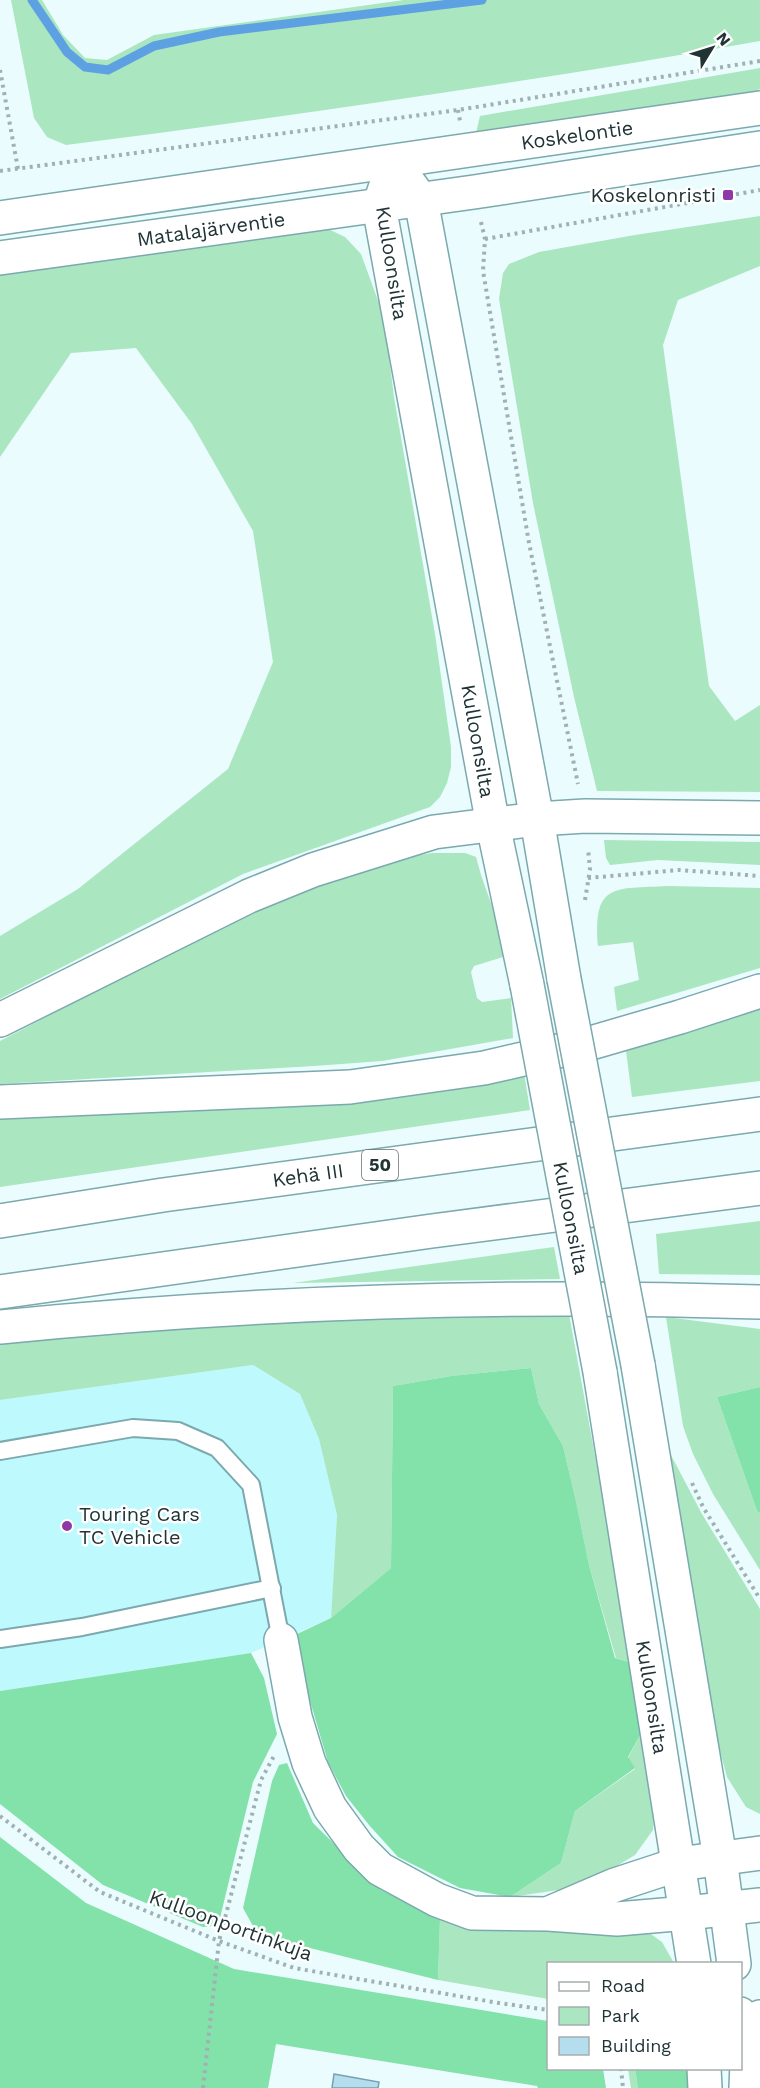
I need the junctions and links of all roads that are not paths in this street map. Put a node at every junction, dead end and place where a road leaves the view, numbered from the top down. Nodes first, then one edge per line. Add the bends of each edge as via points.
1 (760, 108) edge
2 (760, 147) edge
3 (394, 162) junction
4 (421, 200) junction
5 (379, 206) junction
6 (0, 218) edge
7 (0, 258) edge
8 (760, 818) edge
9 (537, 819) junction
10 (493, 825) junction
11 (760, 991) edge
12 (0, 1020) edge
13 (0, 1102) edge
14 (760, 1114) edge
15 (760, 1188) edge
16 (0, 1221) edge
17 (0, 1292) edge
18 (760, 1302) edge
19 (0, 1327) edge
20 (0, 1451) edge
21 (272, 1588) junction
22 (0, 1639) edge
23 (281, 1640) joint
24 (760, 1853) edge
25 (720, 1858) junction
26 (679, 1864) junction
27 (760, 1905) edge
28 (727, 1910) junction
29 (687, 1913) junction
30 (548, 1914) junction
31 (694, 1962) edge
32 (734, 1962) edge
33 (760, 2017) edge
34 (742, 2025) edge
35 (704, 2070) edge
36 (746, 2074) edge
37 (705, 2088) edge

1 - 3 main road, Koskelontie
2 - 4 main road, Koskelontie
3 - 4 main road, Kulloonsilta
3 - 5 main road, Kulloonsilta
3 - 6 main road, Matalajärventie
4 - 5 main road, Matalajärventie
4 - 9 main road, Kulloonsilta
5 - 7 main road, Matalajärventie
5 - 10 main road, Kulloonsilta
8 - 9 main road
9 - 10 main road
9 - 25 main road, Kulloonsilta, bridge via 638,1365
10 - 12 main road via 434,832 313,870 249,896
10 - 26 main road, Kulloonsilta, bridge via 600,1372
11 - 13 main road via 584,1045 484,1068 350,1087
14 - 16 main road, Kehä III / 50 via 163,1195
15 - 17 main road
18 - 19 main road via 357,1302
20 - 21 lane via 133,1428 178,1431 217,1448 250,1485
21 - 22 lane via 82,1627
21 - 23 lane
23 - 30 main road via 295,1717 309,1763 330,1808 359,1848 380,1869 437,1900 472,1913
24 - 25 main road
25 - 26 main road
25 - 28 main road, Kulloonsilta
26 - 29 main road, Kulloonsilta
26 - 30 main road via 615,1884
27 - 28 main road
28 - 29 main road
28 - 32 main road, Kulloonsilta
29 - 30 main road via 617,1918
29 - 31 main road, Kulloonsilta
33 - 36 main road
34 - 36 main road
35 - 37 main road

